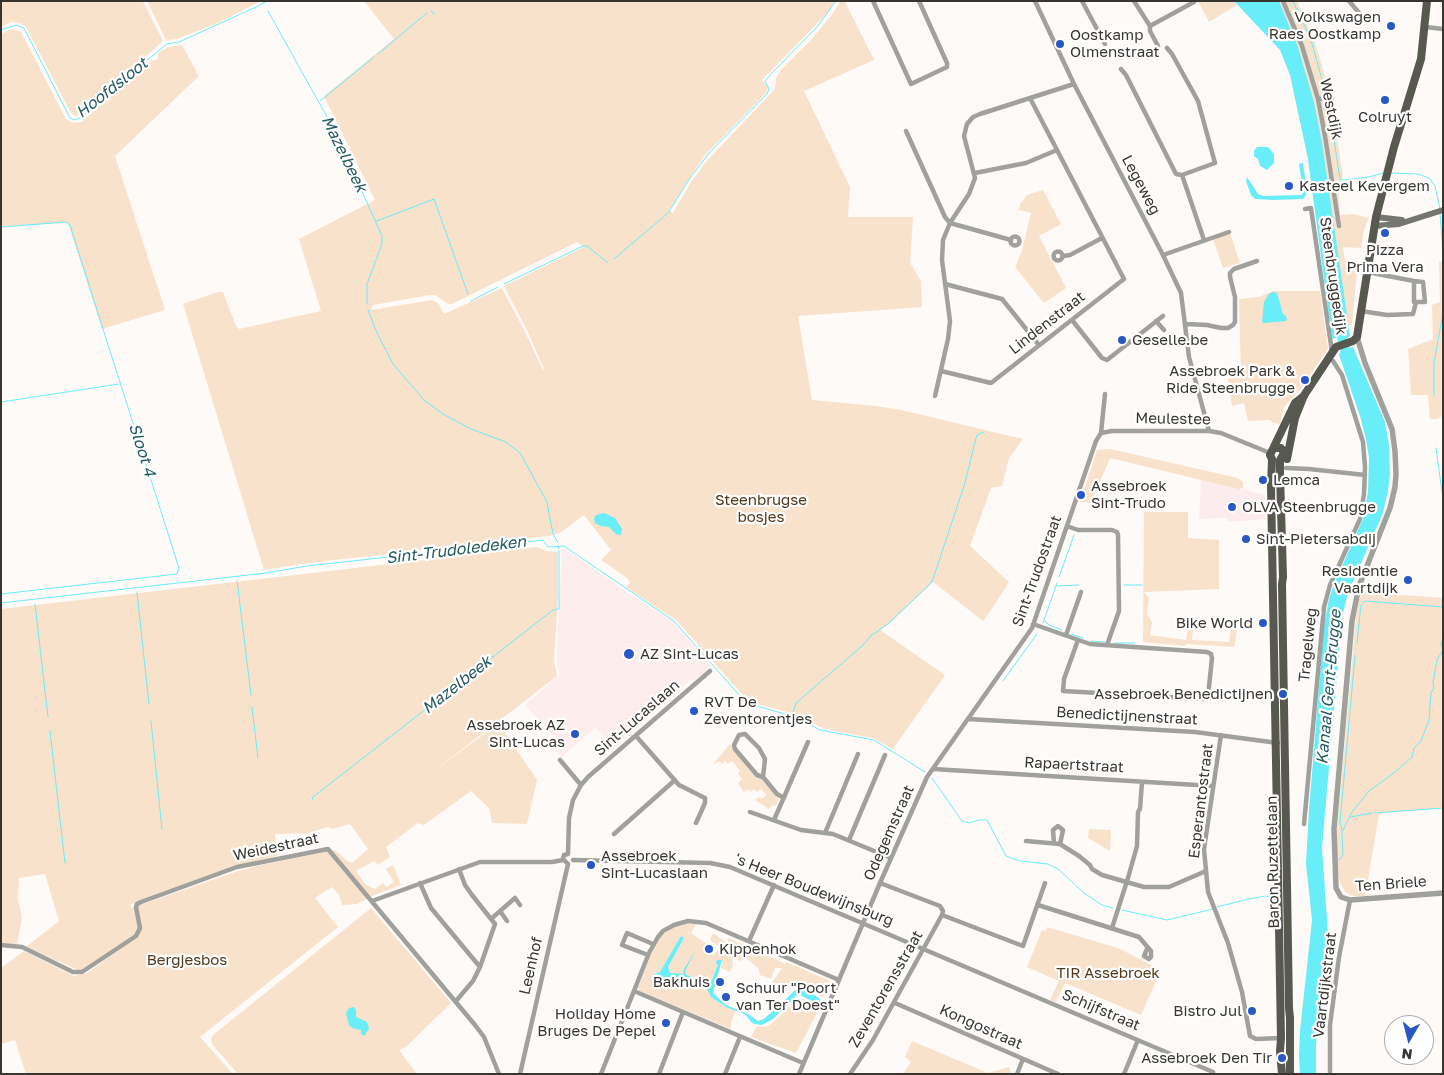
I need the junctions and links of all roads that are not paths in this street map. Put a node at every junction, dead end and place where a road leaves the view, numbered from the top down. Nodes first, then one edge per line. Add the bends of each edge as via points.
1 (873, 1) edge
2 (919, 1) edge
3 (1035, 1) edge
4 (1082, 1) edge
5 (1134, 1) edge
6 (1193, 1) edge
7 (1283, 1) edge
8 (1350, 1) edge
9 (1427, 1) edge
10 (1361, 15) dead end
11 (1150, 26) junction
12 (1426, 27) junction
13 (1443, 30) edge
14 (1105, 44) dead end
15 (1158, 46) dead end
16 (1167, 48) dead end
17 (1121, 69) dead end
18 (1074, 84) junction
19 (1030, 98) junction
20 (1331, 98) dead end
21 (1318, 99) junction
22 (906, 132) dead end
23 (1057, 150) junction
24 (975, 173) junction
25 (1182, 176) junction
26 (1305, 209) dead end
27 (1440, 211) edge
28 (1376, 217) junction
29 (1414, 220) junction
30 (950, 223) junction
31 (1339, 226) dead end
32 (1374, 226) junction
33 (1229, 232) dead end
34 (1102, 238) junction
35 (1011, 240) dead end
36 (1204, 240) junction
37 (1163, 254) junction
38 (1063, 256) dead end
39 (1257, 261) dead end
40 (1366, 275) junction
41 (1414, 281) junction
42 (945, 284) junction
43 (1416, 302) junction
44 (1361, 311) junction
45 (1163, 316) dead end
46 (1072, 320) junction
47 (1156, 321) junction
48 (1186, 324) junction
49 (1164, 330) dead end
50 (1357, 337) junction
51 (1039, 345) junction
52 (1332, 357) junction
53 (941, 371) junction
54 (1105, 394) dead end
55 (935, 396) dead end
56 (1304, 396) junction
57 (1209, 431) junction
58 (1101, 433) junction
59 (1276, 454) junction
60 (1286, 468) dead end
61 (1365, 475) junction
62 (1281, 488) junction
63 (1067, 526) junction
64 (1081, 592) dead end
65 (1033, 624) junction
66 (1066, 636) junction
67 (1078, 640) junction
68 (1107, 645) junction
69 (710, 671) dead end
70 (968, 719) junction
71 (1221, 735) junction
72 (636, 736) junction
73 (808, 742) dead end
74 (1279, 746) junction
75 (858, 754) dead end
76 (885, 755) dead end
77 (560, 760) dead end
78 (933, 769) junction
79 (763, 777) junction
80 (675, 780) junction
81 (1142, 782) junction
82 (581, 785) junction
83 (1213, 786) junction
84 (784, 798) junction
85 (750, 812) dead end
86 (774, 820) junction
87 (696, 823) dead end
88 (1304, 824) dead end
89 (825, 833) junction
90 (614, 834) dead end
91 (849, 840) junction
92 (1026, 841) dead end
93 (1054, 843) junction
94 (1060, 844) junction
95 (568, 854) junction
96 (891, 858) junction
97 (573, 860) junction
98 (566, 862) junction
99 (459, 869) junction
100 (1206, 871) junction
101 (1127, 882) junction
102 (420, 883) junction
103 (880, 883) junction
104 (1045, 883) dead end
105 (774, 885) junction
106 (1443, 893) edge
107 (1350, 900) junction
108 (372, 901) junction
109 (520, 904) dead end
110 (1038, 906) junction
111 (500, 911) junction
112 (942, 915) junction
113 (491, 918) junction
114 (507, 921) dead end
115 (864, 923) junction
116 (1112, 928) junction
117 (749, 941) junction
118 (653, 944) junction
119 (1, 945) edge
120 (924, 949) junction
121 (1148, 949) dead end
122 (648, 955) junction
123 (480, 967) junction
124 (839, 980) junction
125 (634, 991) junction
126 (456, 1001) junction
127 (895, 1003) junction
128 (683, 1012) junction
129 (740, 1037) junction
130 (1281, 1038) junction
131 (1138, 1040) junction
132 (1023, 1059) junction
133 (803, 1063) junction
134 (1213, 1072) dead end
135 (1282, 1073) edge
136 (499, 1074) edge
137 (520, 1074) edge
138 (601, 1074) edge
139 (659, 1074) edge
140 (725, 1074) edge
141 (799, 1074) edge
142 (850, 1074) edge
143 (1017, 1074) edge
144 (1058, 1074) edge
145 (1124, 1074) edge
146 (1290, 1074) edge
147 (1330, 1074) edge

1 - 2 street via 911,84 947,67
3 - 18 street, Legeweg
4 - 14 street
5 - 11 street
6 - 11 street
7 - 21 street, Westdijk via 1302,46
8 - 10 street
9 - 12 main road
11 - 15 street
12 - 13 street
12 - 28 main road via 1421,59
16 - 25 street via 1198,102 1215,163
17 - 25 street via 1176,174
18 - 19 street
18 - 37 street, Legeweg
19 - 23 street, Lindenstraat
19 - 24 street via 980,114 967,124 964,136
20 - 21 street
21 - 31 street, Westdijk
22 - 30 street
23 - 24 street via 1026,163
23 - 34 street, Lindenstraat
24 - 30 street via 969,194
25 - 36 street
26 - 52 street, Steenbruggedijk via 1311,208
27 - 29 main road
28 - 29 main road
28 - 32 main road
29 - 32 main road
30 - 35 street
30 - 42 street via 942,252
32 - 40 main road
33 - 36 street
34 - 38 street
34 - 46 street, Lindenstraat via 1124,279
36 - 37 street
37 - 48 street, Legeweg via 1181,293
39 - 48 street via 1230,273 1235,297 1233,325 1220,328
40 - 41 street
40 - 44 main road
41 - 43 street
41 - 43 street via 1423,282 1425,302
42 - 51 street via 1002,299
42 - 53 street via 950,321
43 - 44 street via 1413,314
44 - 50 main road
45 - 47 street
46 - 47 street via 1107,360
46 - 51 street, Lindenstraat
47 - 49 street
48 - 57 street, Legeweg via 1189,357
50 - 52 main road, Baron Ruzettelaan via 1336,347
50 - 107 street, Ten Briele via 1390,421 1396,474 1390,508 1359,586 1352,621 1334,829 1336,888 1341,897
51 - 53 street, Lindenstraat via 991,383
52 - 56 main road, Baron Ruzettelaan
52 - 61 street, Tragelweg via 1342,375 1355,416 1364,452
53 - 55 street
54 - 58 street
56 - 59 main road, Baron Ruzettelaan
56 - 62 main road, Baron Ruzettelaan via 1295,418
57 - 58 street, Meulestee
57 - 59 street, Meulestee
58 - 63 street, Sint-Trudostraat
59 - 62 main road, Baron Ruzettelaan
59 - 74 main road, Baron Ruzettelaan via 1271,486
60 - 61 street
61 - 88 street, Tragelweg via 1360,519 1330,585 1324,607
62 - 74 main road, Baron Ruzettelaan via 1282,548 1279,558 1284,716
63 - 65 street, Sint-Trudostraat
63 - 68 street via 1078,530 1117,532 1119,611
64 - 66 street
65 - 66 street
65 - 70 street, Sint-Trudostraat
66 - 67 street
67 - 68 street
67 - 68 street via 1063,691 1207,698 1212,658 1208,652
69 - 72 street, Sint-Lucaslaan
70 - 71 street, Benedictijnenstraat
70 - 78 street, Sint-Trudostraat
71 - 74 street, Benedictijnenstraat
71 - 83 street, Esperantostraat
72 - 80 street
72 - 82 street, Sint-Lucaslaan
73 - 84 street
74 - 130 main road, Baron Ruzettelaan
74 - 146 main road, Baron Ruzettelaan
75 - 89 street
76 - 91 street
77 - 82 street
78 - 81 street, Rapaertstraat
78 - 96 street, Odegemstraat
79 - 79 street via 765,759 746,734 739,735 735,749 757,775
79 - 84 street
80 - 87 street via 685,789 705,798
80 - 90 street
81 - 83 street, Rapaertstraat
81 - 101 street via 1137,846
82 - 95 street, Sint-Lucaslaan via 569,818
83 - 100 street, Esperantostraat via 1204,849
84 - 86 street
85 - 86 street
86 - 89 street via 801,830
89 - 91 street
91 - 96 street
92 - 93 street
93 - 94 street
93 - 94 street via 1053,830 1058,826 1063,830
94 - 101 street via 1102,875
95 - 97 street
95 - 98 street via 564,855
96 - 103 street, Odegemstraat
97 - 98 street
97 - 105 street, 's Heer Boudewijnsburg via 710,863 730,867
98 - 99 street via 488,861
98 - 137 street, Leenhof
99 - 102 street
99 - 113 street via 469,890
100 - 101 street via 1169,887 1144,887
100 - 130 street, Esperantostraat via 1208,892 1228,943 1242,992 1250,1036 1256,1039
101 - 116 street
102 - 108 street
102 - 123 street via 431,908
103 - 112 street via 940,906
103 - 115 street, Odegemstraat
104 - 110 street
105 - 115 street, 's Heer Boudewijnsburg
105 - 117 street
106 - 107 street, Ten Briele
107 - 147 street, Vaartdijkstraat via 1330,1025
108 - 119 street, Weidestraat via 330,849 325,848 230,869 137,904 140,928 136,936 82,972 69,971 22,947
108 - 126 street, Weidestraat
109 - 111 street via 515,898
110 - 112 street via 1023,946
110 - 116 street
111 - 113 street
111 - 114 street
112 - 120 street, Zeventorensstraat
113 - 123 street via 495,924
115 - 120 street, 's Heer Boudewijnsburg
115 - 124 street, Odegemstraat
116 - 121 street via 1139,937
117 - 118 street via 706,923 688,921 669,927
117 - 124 street
118 - 122 street
118 - 122 street via 627,933 622,945
120 - 127 street, Zeventorensstraat
120 - 131 street, Schijfstraat
122 - 125 street
123 - 126 street
124 - 133 street, Odegemstraat
125 - 128 street
125 - 138 street
126 - 136 street, Weidestraat via 484,1037
127 - 132 street, Kongostraat
127 - 142 street, Zeventorensstraat
128 - 129 street
128 - 139 street
129 - 133 street
129 - 140 street
130 - 135 main road, Baron Ruzettelaan
131 - 134 street, Schijfstraat
131 - 145 street
132 - 143 street
132 - 144 street, Kongostraat
133 - 141 street, Odegemstraat

